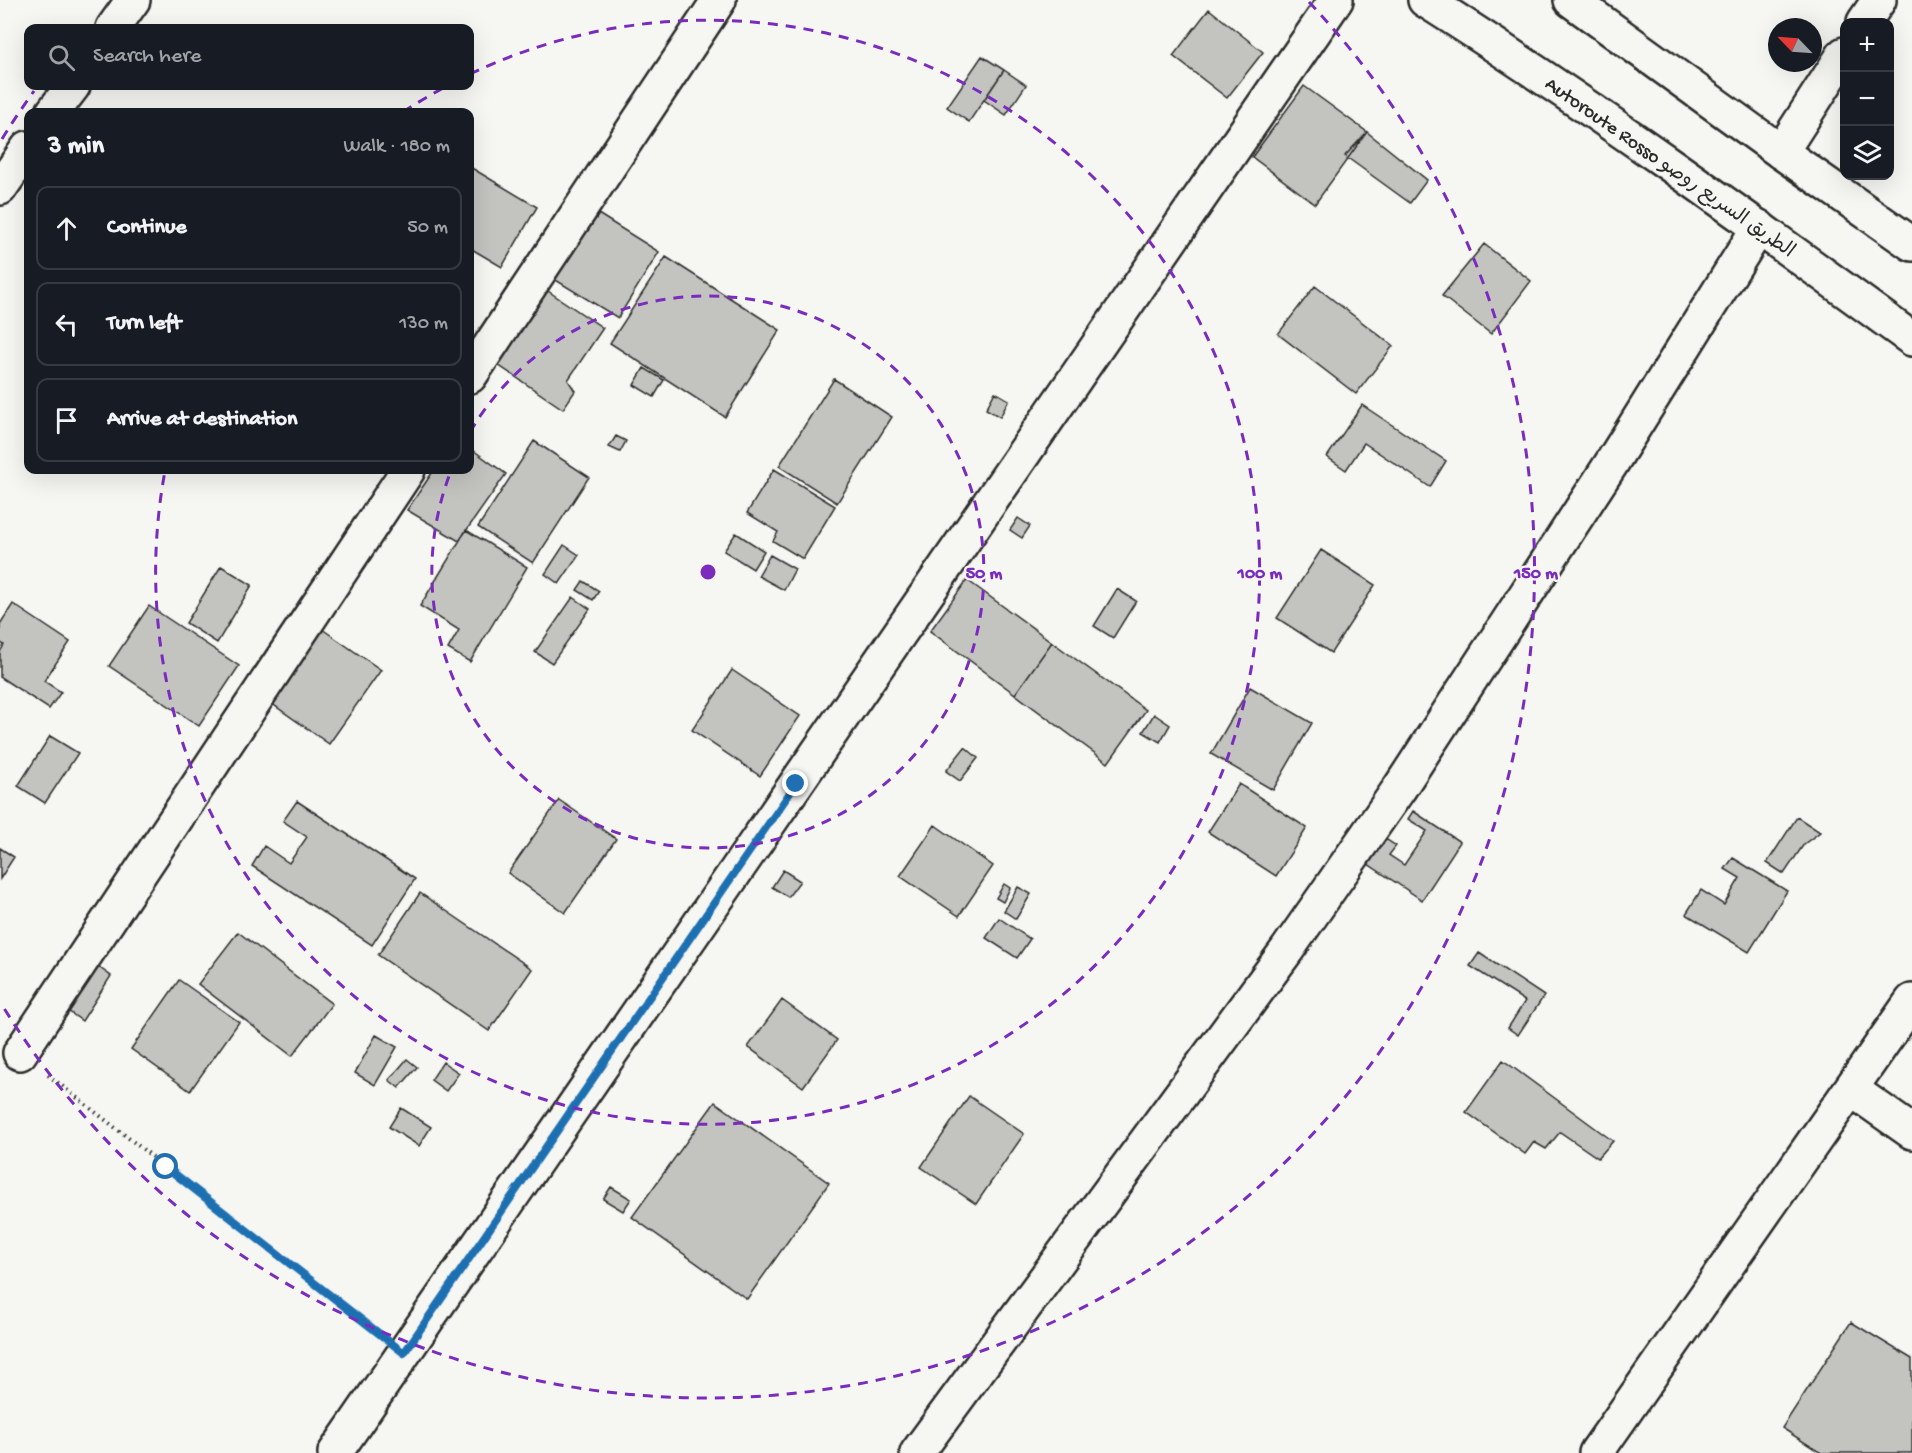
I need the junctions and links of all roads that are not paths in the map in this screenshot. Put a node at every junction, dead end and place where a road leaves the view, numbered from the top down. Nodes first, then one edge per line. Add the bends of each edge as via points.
1 (133, 0) edge
2 (719, 0) edge
3 (1336, 0) edge
4 (1425, 0) edge
5 (1571, 0) edge
6 (1879, 0) edge
7 (1867, 18) edge
8 (116, 24) edge
9 (1840, 62) edge
10 (70, 90) edge
11 (56, 108) edge
12 (1781, 152) junction
13 (24, 153) edge
14 (0, 188) edge
15 (1759, 227) junction
16 (1912, 244) edge
17 (1912, 339) edge
18 (474, 370) edge
19 (405, 474) edge
20 (1912, 1001) edge
21 (20, 1053) road end
22 (1851, 1089) junction
23 (1912, 1132) edge
24 (335, 1453) edge
25 (917, 1453) edge
26 (1596, 1453) edge

1 - 8 main road
2 - 18 main road
3 - 24 main road
4 - 15 main road, Autoroute Rosso الطريق السريع روصو via 1523,62
5 - 12 main road
6 - 7 main road
9 - 12 main road
10 - 11 main road
12 - 16 main road
13 - 14 main road
15 - 17 main road, Autoroute Rosso الطريق السريع روصو
15 - 25 main road via 1611,464 1399,789 1273,969
19 - 21 main road
20 - 22 main road
22 - 23 main road
22 - 26 main road

